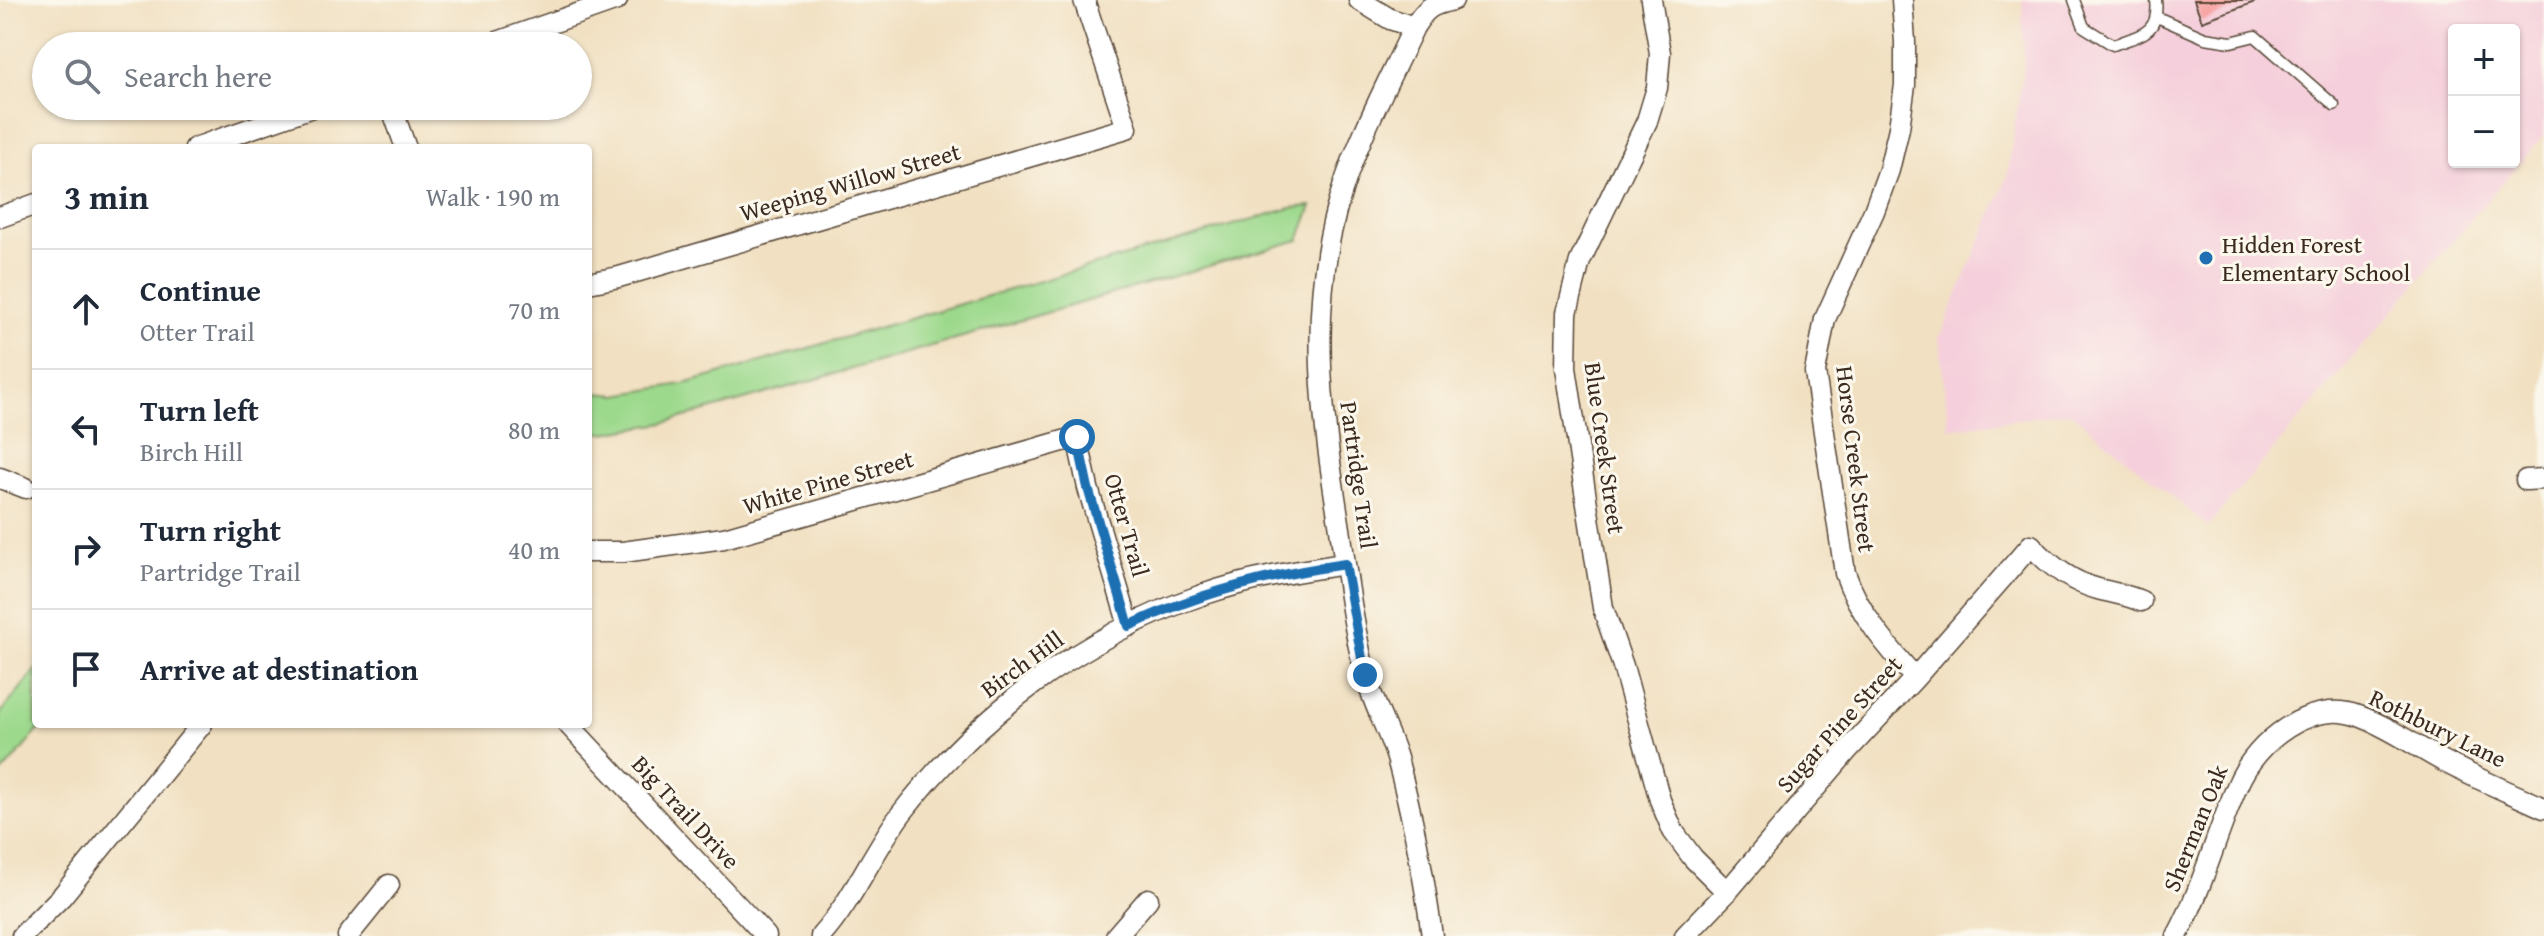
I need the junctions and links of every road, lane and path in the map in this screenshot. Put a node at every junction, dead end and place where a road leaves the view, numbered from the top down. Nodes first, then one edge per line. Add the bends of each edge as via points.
1 (617, 0) edge
2 (1084, 0) edge
3 (1359, 0) edge
4 (1453, 0) edge
5 (1651, 0) edge
6 (1902, 0) edge
7 (2074, 0) edge
8 (2156, 0) edge
9 (2157, 17) junction
10 (1414, 27) junction
11 (526, 32) edge
12 (2334, 105) dead end
13 (275, 120) edge
14 (396, 120) edge
15 (206, 144) edge
16 (405, 144) edge
17 (32, 205) edge
18 (0, 217) edge
19 (592, 282) edge
20 (1077, 437) joint
21 (0, 478) edge
22 (26, 488) dead end
23 (592, 552) edge
24 (1345, 564) junction
25 (2141, 601) dead end
26 (1129, 626) junction
27 (1915, 678) junction
28 (2306, 717) joint
29 (199, 728) edge
30 (572, 728) edge
31 (2544, 808) edge
32 (389, 885) dead end
33 (1727, 892) junction
34 (1148, 899) dead end
35 (22, 936) edge
36 (348, 936) edge
37 (766, 936) edge
38 (821, 936) edge
39 (1116, 936) edge
40 (1432, 936) edge
41 (1685, 936) edge
42 (2177, 936) edge

1 - 11 street
2 - 19 street, Weeping Willow Street via 1127,128
3 - 10 street
4 - 10 street via 1425,9
5 - 33 street, Blue Creek Street via 1658,35 1657,88 1647,121 1580,261 1567,313 1566,368 1603,608 1660,800 1673,831
6 - 27 street, Horse Creek Street via 1905,85 1899,128 1874,211 1825,319 1815,372 1845,573 1866,617
7 - 9 lane via 2084,27 2113,45 2149,31
8 - 9 lane
9 - 12 lane via 2205,38 2231,42 2255,36
10 - 24 street, Partridge Trail via 1353,159 1325,265 1319,349 1324,426
13 - 15 street
14 - 16 street
17 - 18 street
20 - 23 street, White Pine Street via 724,538
20 - 26 street, Otter Trail
21 - 22 street
24 - 26 street, Birch Hill via 1228,587
24 - 40 street, Partridge Trail via 1365,675 1396,755 1421,856
25 - 27 street, Sugar Pine Street via 2069,577 2031,545
26 - 38 street, Birch Hill via 1045,675 944,763 901,815
27 - 33 street, Sugar Pine Street
28 - 31 street, Rothbury Lane via 2356,714
28 - 42 street, Sherman Oak via 2256,752
29 - 35 street via 62,896
30 - 37 street, Big Trail Drive
32 - 36 street
33 - 41 street, Sugar Pine Street
34 - 39 street

